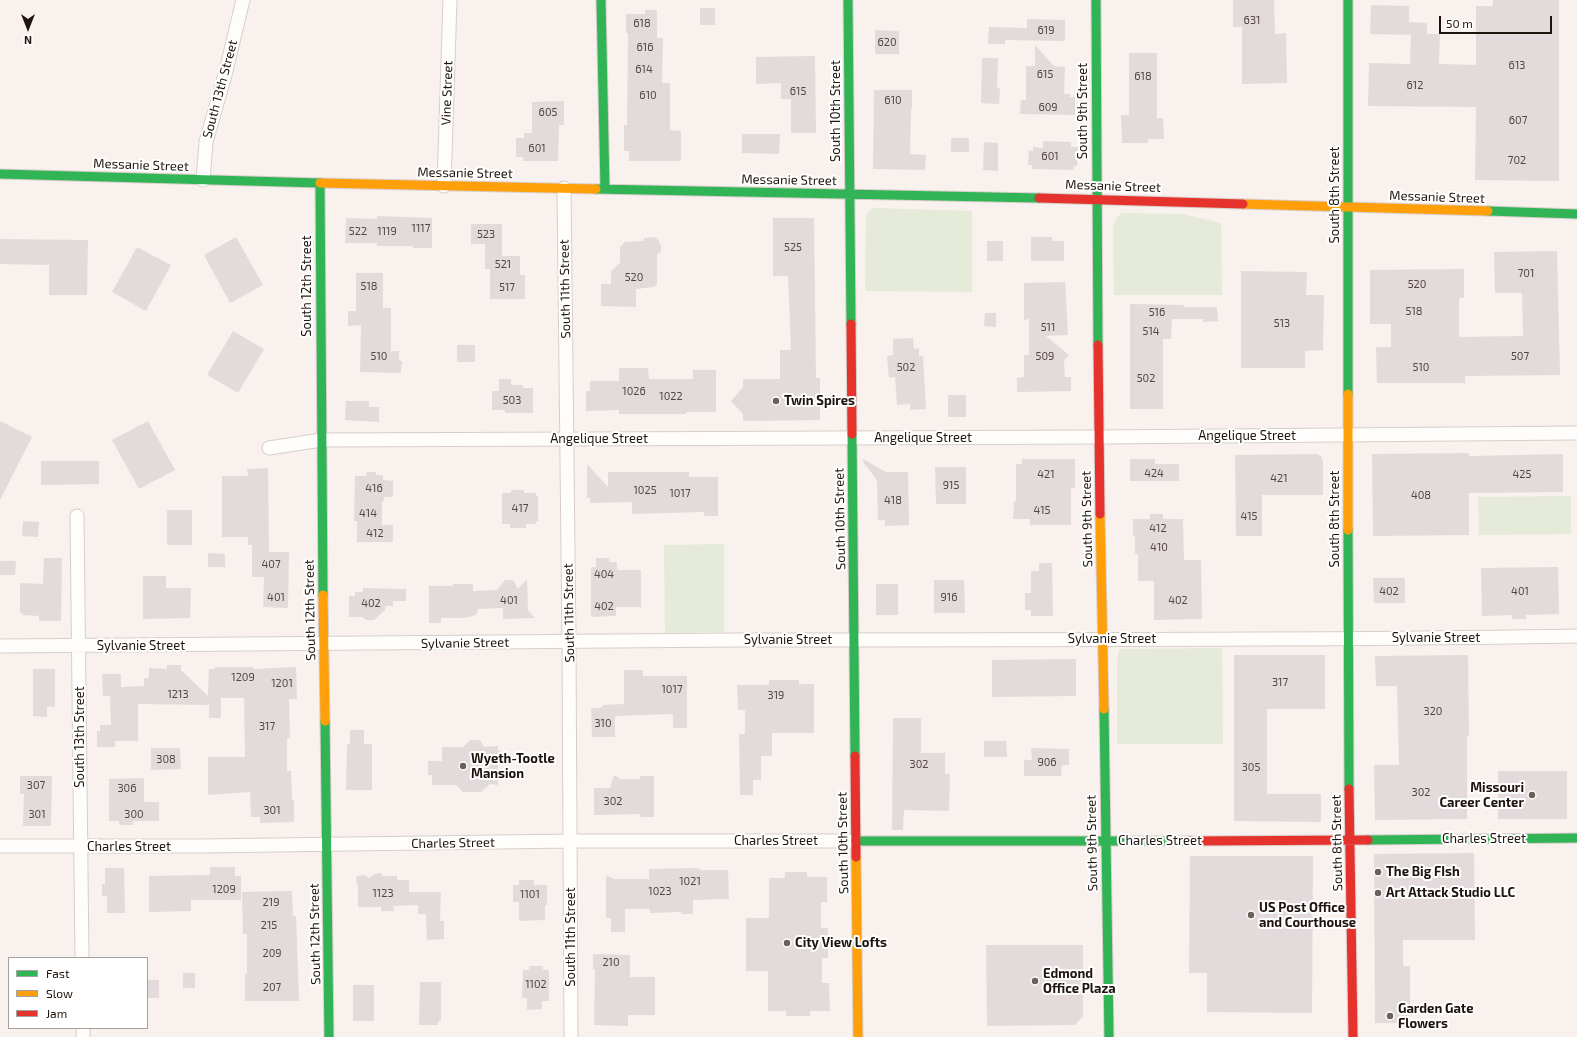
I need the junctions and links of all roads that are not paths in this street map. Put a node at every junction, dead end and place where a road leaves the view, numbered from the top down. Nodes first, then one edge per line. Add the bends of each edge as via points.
1 (243, 0) edge
2 (450, 0) edge
3 (601, 0) edge
4 (848, 0) edge
5 (1096, 0) edge
6 (1348, 0) edge
7 (0, 174) edge
8 (203, 180) junction
9 (320, 183) junction
10 (444, 186) junction
11 (564, 188) junction
12 (605, 189) junction
13 (849, 194) junction
14 (1096, 199) junction
15 (1348, 207) junction
16 (1577, 214) edge
17 (1577, 434) edge
18 (1348, 436) junction
19 (1098, 437) junction
20 (852, 438) junction
21 (567, 439) junction
22 (321, 440) junction
23 (269, 448) dead end
24 (76, 516) dead end
25 (1577, 636) edge
26 (854, 639) junction
27 (1101, 639) junction
28 (1348, 639) junction
29 (570, 642) junction
30 (324, 644) junction
31 (0, 646) edge
32 (79, 646) junction
33 (1577, 838) edge
34 (1350, 840) junction
35 (571, 841) junction
36 (856, 841) junction
37 (1105, 842) junction
38 (326, 845) junction
39 (0, 846) edge
40 (81, 847) junction
41 (82, 957) edge
42 (329, 1037) edge
43 (571, 1037) edge
44 (858, 1037) edge
45 (1109, 1037) edge
46 (1353, 1037) edge

1 - 8 street, South 13th Street via 206,142
2 - 10 street, Vine Street
3 - 12 main road
4 - 13 main road, South 10th Street
5 - 14 main road, South 9th Street
6 - 15 main road, South 8th Street
7 - 8 main road, Messanie Street
8 - 9 main road, Messanie Street
9 - 10 main road, Messanie Street
9 - 22 main road, South 12th Street
10 - 11 main road, Messanie Street
11 - 12 main road, Messanie Street
11 - 21 street, South 11th Street
12 - 13 main road, Messanie Street
13 - 14 main road, Messanie Street
13 - 20 main road, South 10th Street
14 - 15 main road, Messanie Street
14 - 19 main road, South 9th Street
15 - 16 main road, Messanie Street
15 - 18 main road, South 8th Street
17 - 18 street, Angelique Street
18 - 19 street, Angelique Street
18 - 28 main road, South 8th Street
19 - 20 street, Angelique Street
19 - 27 main road, South 9th Street
20 - 21 street, Angelique Street
20 - 26 main road, South 10th Street
21 - 22 street, Angelique Street
21 - 29 street, South 11th Street
22 - 23 street, Angelique Street
22 - 30 main road, South 12th Street
24 - 32 street, South 13th Street
25 - 28 street, Sylvanie Street
26 - 27 street, Sylvanie Street
26 - 29 street, Sylvanie Street
26 - 36 main road, South 10th Street
27 - 28 street, Sylvanie Street
27 - 37 main road, South 9th Street
28 - 34 main road, South 8th Street
29 - 30 street, Sylvanie Street
29 - 35 street, South 11th Street
30 - 32 street, Sylvanie Street
30 - 38 main road, South 12th Street
31 - 32 street, Sylvanie Street
32 - 40 street, South 13th Street
33 - 34 main road, Charles Street
34 - 37 main road, Charles Street
34 - 46 main road, South 8th Street
35 - 36 street, Charles Street
35 - 38 street, Charles Street
35 - 43 street, South 11th Street
36 - 37 main road, Charles Street
36 - 44 main road, South 10th Street
37 - 45 main road, South 9th Street
38 - 40 street, Charles Street
38 - 42 main road, South 12th Street
39 - 40 street, Charles Street
40 - 41 street, South 13th Street

